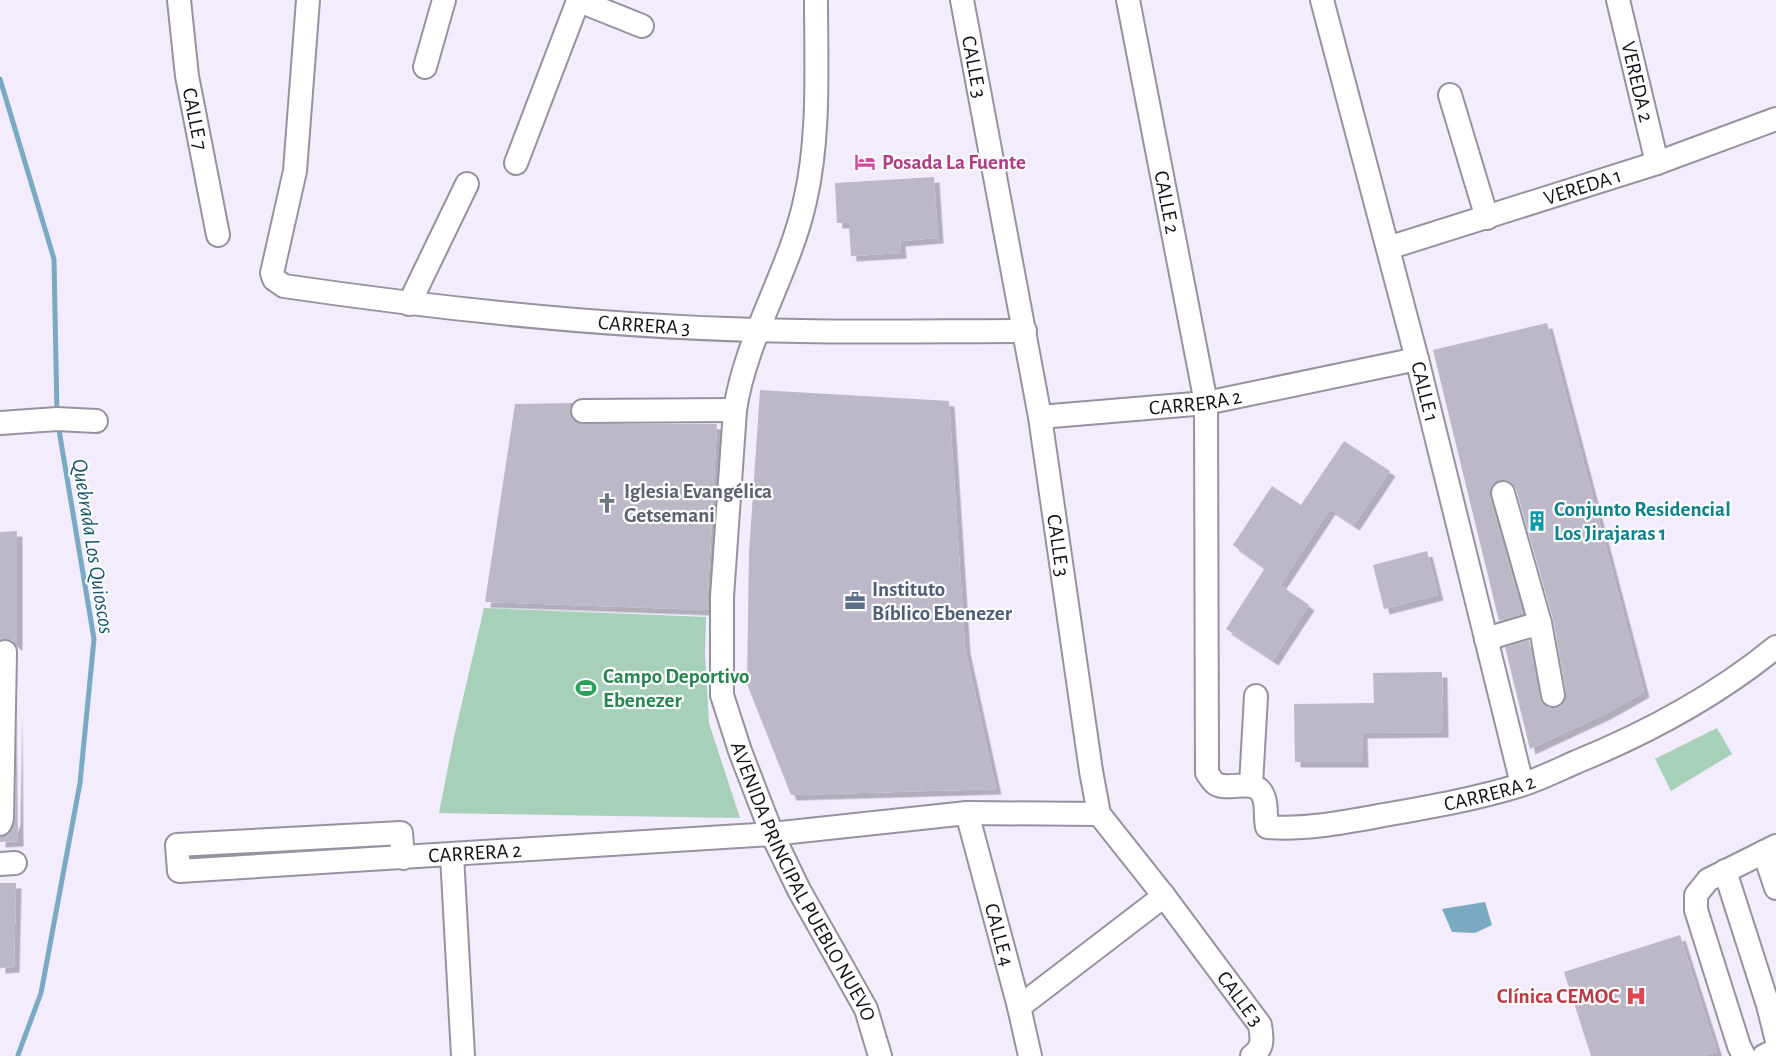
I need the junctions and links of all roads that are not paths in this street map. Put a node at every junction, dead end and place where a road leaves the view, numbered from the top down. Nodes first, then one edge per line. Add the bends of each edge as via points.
1 (179, 0) edge
2 (308, 0) edge
3 (444, 0) edge
4 (577, 0) edge
5 (816, 0) edge
6 (962, 0) edge
7 (1128, 0) edge
8 (1322, 0) edge
9 (1618, 0) edge
10 (642, 26) dead end
11 (425, 67) dead end
12 (1450, 95) dead end
13 (1776, 119) edge
14 (516, 163) dead end
15 (1657, 163) junction
16 (467, 184) dead end
17 (1487, 218) junction
18 (218, 235) dead end
19 (1388, 248) junction
20 (409, 304) junction
21 (758, 330) junction
22 (1025, 332) junction
23 (1417, 358) junction
24 (1206, 403) junction
25 (735, 410) junction
26 (583, 411) dead end
27 (1040, 417) junction
28 (96, 421) dead end
29 (0, 423) edge
30 (1503, 493) dead end
31 (1540, 623) junction
32 (1486, 639) junction
33 (1776, 647) edge
34 (5, 652) dead end
35 (1553, 695) dead end
36 (1256, 696) dead end
37 (1522, 784) junction
38 (1251, 785) junction
39 (968, 813) junction
40 (1099, 814) junction
41 (0, 824) edge
42 (772, 834) junction
43 (1770, 849) edge
44 (452, 855) junction
45 (179, 871) dead end
46 (1725, 872) junction
47 (1776, 888) edge
48 (1164, 896) junction
49 (1019, 1007) junction
50 (1776, 1037) edge
51 (1257, 1049) edge
52 (1776, 1049) edge
53 (463, 1056) edge
54 (880, 1056) edge
55 (1030, 1056) edge
56 (1744, 1056) edge
57 (1764, 1056) edge

1 - 18 street, CALLE 7 via 188,76
2 - 20 street, CARRERA 3 via 295,171 272,273 284,286
3 - 11 street
4 - 10 street
4 - 14 street
5 - 21 street, AVENIDA PRINCIPAL PUEBLO NUEVO via 815,133 805,202 793,244
6 - 22 street, CALLE 3
7 - 24 street, CALLE 2
8 - 19 street, CALLE 1
9 - 15 street, VEREDA 2
12 - 17 street
13 - 15 street, VEREDA 1
15 - 17 street, VEREDA 1
16 - 20 street
17 - 19 street, VEREDA 1
19 - 23 street, CALLE 1
20 - 21 street, CARRERA 3
21 - 22 street, CARRERA 3
21 - 25 street, AVENIDA PRINCIPAL PUEBLO NUEVO
22 - 27 street, CALLE 3
23 - 24 street, CARRERA 2
23 - 32 street, CALLE 1
24 - 27 street, CARRERA 2
24 - 38 street, CALLE 2 via 1207,773 1215,783
25 - 26 street
25 - 42 street, AVENIDA PRINCIPAL PUEBLO NUEVO via 722,597 722,695
27 - 40 street, CALLE 3
28 - 29 street
30 - 31 street
31 - 32 street
31 - 35 street
32 - 37 street, CALLE 1
33 - 37 street, CARRERA 2 via 1684,711 1617,745
34 - 41 street
36 - 38 street
37 - 38 street, CARRERA 2 via 1450,804 1287,829 1267,827 1264,798
39 - 40 street, CARRERA 2
39 - 42 street, CARRERA 2
39 - 49 street, CALLE 4
40 - 48 street, CALLE 3
42 - 44 street, CARRERA 2
42 - 54 street, AVENIDA PRINCIPAL PUEBLO NUEVO via 866,1009
43 - 46 street
43 - 47 street
44 - 45 street, CARRERA 2 via 403,858 401,832 177,845
44 - 53 street
46 - 50 street
46 - 56 street via 1708,880 1696,895 1696,910
48 - 49 street
48 - 51 street, CALLE 3 via 1260,1025
49 - 55 street, CALLE 4
52 - 57 street

